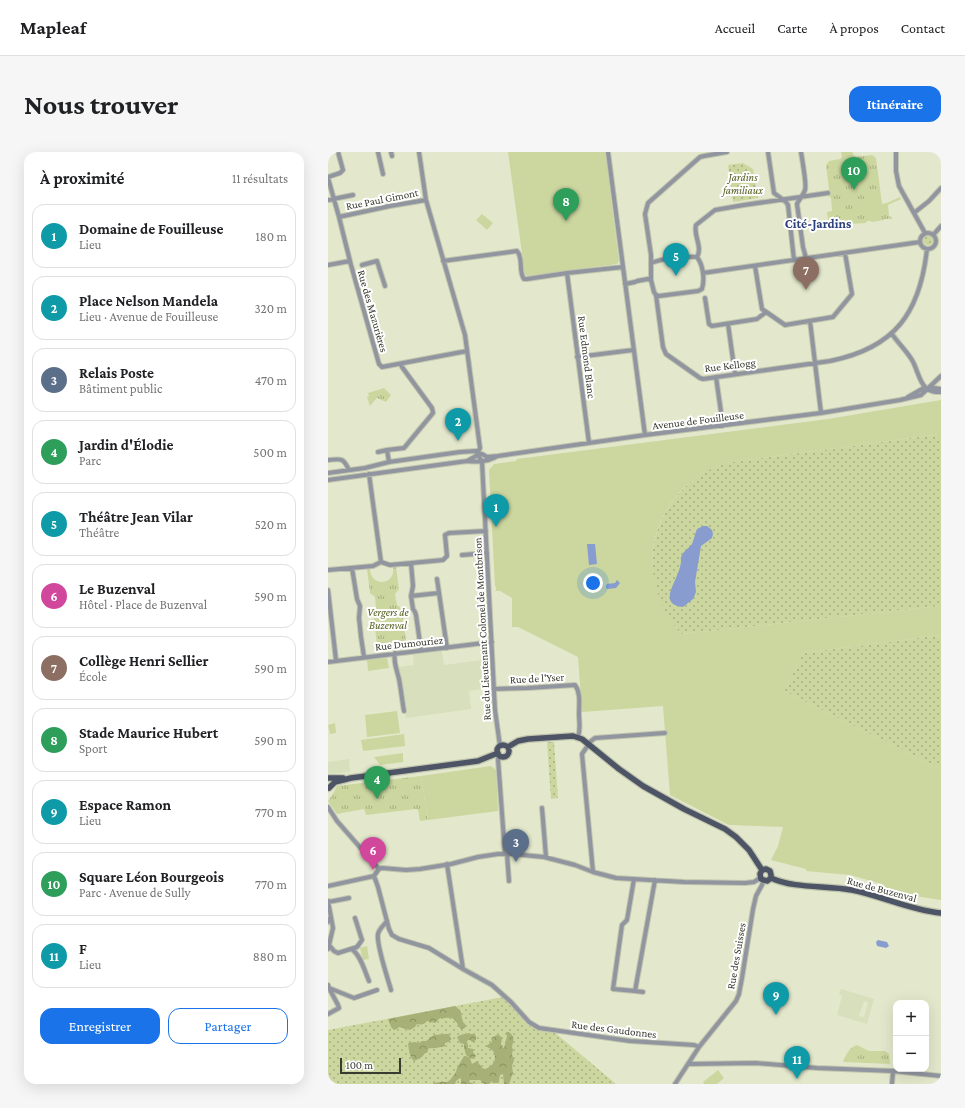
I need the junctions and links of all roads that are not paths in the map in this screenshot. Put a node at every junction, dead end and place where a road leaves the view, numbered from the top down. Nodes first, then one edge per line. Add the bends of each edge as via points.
1 (339, 152) edge
2 (378, 152) edge
3 (419, 152) edge
4 (608, 152) edge
5 (727, 152) edge
6 (768, 152) edge
7 (801, 152) edge
8 (896, 152) edge
9 (383, 174) dead end
10 (328, 178) edge
11 (941, 188) edge
12 (828, 193) dead end
13 (354, 195) dead end
14 (802, 197) junction
15 (334, 199) junction
16 (328, 200) edge
17 (426, 200) junction
18 (783, 200) junction
19 (914, 213) junction
20 (339, 217) junction
21 (941, 226) edge
22 (925, 233) junction
23 (934, 234) junction
24 (920, 242) junction
25 (938, 246) edge
26 (927, 249) junction
27 (845, 253) junction
28 (697, 257) junction
29 (806, 258) junction
30 (794, 260) junction
31 (350, 261) junction
32 (443, 261) junction
33 (651, 263) junction
34 (362, 264) dead end
35 (328, 265) edge
36 (755, 266) junction
37 (623, 267) junction
38 (703, 273) junction
39 (567, 274) junction
40 (651, 280) junction
41 (624, 284) junction
42 (385, 286) dead end
43 (702, 288) junction
44 (656, 295) junction
45 (766, 312) junction
46 (810, 321) junction
47 (728, 324) junction
48 (892, 334) junction
49 (633, 350) junction
50 (467, 351) junction
51 (578, 357) junction
52 (401, 364) junction
53 (815, 364) junction
54 (735, 374) junction
55 (941, 376) edge
56 (716, 377) junction
57 (941, 389) edge
58 (927, 390) junction
59 (941, 392) edge
60 (821, 413) junction
61 (723, 426) junction
62 (645, 435) junction
63 (589, 443) junction
64 (387, 450) junction
65 (378, 452) dead end
66 (478, 454) junction
67 (498, 456) junction
68 (487, 457) junction
69 (328, 460) edge
70 (467, 461) junction
71 (389, 462) junction
72 (482, 462) junction
73 (350, 470) junction
74 (328, 472) edge
75 (369, 474) junction
76 (328, 480) edge
77 (486, 531) junction
78 (487, 553) junction
79 (462, 555) dead end
80 (381, 562) junction
81 (411, 563) junction
82 (352, 568) junction
83 (328, 570) edge
84 (437, 579) dead end
85 (328, 590) edge
86 (439, 593) junction
87 (411, 596) junction
88 (329, 604) edge
89 (492, 642) junction
90 (334, 643) junction
91 (328, 644) edge
92 (447, 648) junction
93 (421, 650) junction
94 (395, 654) junction
95 (364, 657) junction
96 (336, 660) junction
97 (328, 662) edge
98 (494, 689) junction
99 (404, 711) dead end
100 (665, 733) dead end
101 (578, 737) junction
102 (589, 744) junction
103 (500, 746) junction
104 (508, 747) junction
105 (499, 754) junction
106 (328, 778) edge
107 (351, 778) junction
108 (328, 787) edge
109 (328, 807) edge
110 (542, 808) dead end
111 (506, 854) junction
112 (546, 857) junction
113 (447, 864) junction
114 (379, 869) junction
115 (762, 870) junction
116 (593, 872) junction
117 (374, 876) junction
118 (771, 878) junction
119 (634, 879) junction
120 (762, 879) junction
121 (655, 880) junction
122 (509, 881) dead end
123 (751, 882) junction
124 (328, 886) edge
125 (757, 894) junction
126 (349, 898) dead end
127 (328, 902) edge
128 (941, 913) edge
129 (355, 918) dead end
130 (329, 921) edge
131 (387, 921) junction
132 (329, 947) edge
133 (351, 949) junction
134 (463, 969) junction
135 (370, 981) dead end
136 (328, 987) edge
137 (377, 990) dead end
138 (391, 990) dead end
139 (635, 991) junction
140 (643, 992) dead end
141 (328, 1014) edge
142 (699, 1047) junction
143 (690, 1064) junction
144 (893, 1071) joint
145 (903, 1072) edge
146 (941, 1076) edge
147 (675, 1084) edge
148 (892, 1084) edge

1 - 10 street via 342,170 340,174
2 - 9 street
3 - 17 street
4 - 37 street
5 - 33 street, Rue Kellogg via 700,157 648,203 645,214
6 - 18 street via 774,193
7 - 14 street via 806,189
8 - 19 street via 899,186
10 - 15 street
11 - 19 street
12 - 14 street
13 - 15 street
14 - 18 street
14 - 29 street via 797,204
15 - 16 street
15 - 20 street
17 - 20 street, Rue Paul Gimont
17 - 32 street
18 - 28 street via 714,210 696,225 699,250
18 - 30 street via 788,205
19 - 22 street
20 - 31 street, Rue Paul Gimont
21 - 23 street
22 - 23 street
22 - 24 street via 920,237
23 - 25 street
24 - 26 street
24 - 27 street
25 - 26 street
26 - 48 street, Rue Kellogg via 924,274 917,298 907,316
27 - 29 street
27 - 46 street via 852,294 833,317
28 - 33 street via 681,257
28 - 38 street
29 - 30 street
30 - 36 street
31 - 35 street, Rue des Mazurières
31 - 52 street, Rue des Mazurières via 379,364 382,367
32 - 39 street via 517,251 520,254 524,279
32 - 50 street via 464,329
33 - 40 street, Rue Kellogg
34 - 42 street, Rue des Mazurières via 377,261
36 - 38 street
36 - 45 street via 762,309
37 - 39 street
37 - 41 street
38 - 43 street
39 - 51 street, Rue Edmond Blanc
40 - 41 street
40 - 44 street, Rue Kellogg
41 - 49 street
43 - 44 street
43 - 47 street via 709,324
44 - 56 street, Rue Kellogg via 666,354 700,378
45 - 46 street via 785,325
45 - 47 street via 757,319
46 - 53 street
47 - 54 street
48 - 53 street, Rue Kellogg via 848,358
48 - 58 street via 911,358
49 - 51 street
49 - 62 street
50 - 52 street, Rue des Mazurières
50 - 66 street via 480,447
51 - 63 street, Rue Edmond Blanc
52 - 64 street via 433,413 404,448
53 - 54 street, Rue Kellogg
53 - 60 street
54 - 56 street, Rue Kellogg
55 - 58 street, Avenue de Fouilleuse
56 - 61 street
57 - 58 street
58 - 59 street
58 - 60 street, Avenue de Fouilleuse via 921,395 900,400
60 - 61 street, Avenue de Fouilleuse
61 - 62 street, Avenue de Fouilleuse
62 - 63 street, Avenue de Fouilleuse
63 - 67 street, Avenue de Fouilleuse
64 - 65 street
64 - 71 street
66 - 68 street, Avenue de Fouilleuse
66 - 70 street, Avenue de Fouilleuse
66 - 71 street, Avenue de Fouilleuse via 476,451 460,452
66 - 72 street
67 - 68 street, Avenue de Fouilleuse
67 - 72 street, Avenue de Fouilleuse
68 - 72 street
69 - 73 street via 345,460
70 - 72 street, Avenue de Fouilleuse
70 - 75 street, Avenue de Fouilleuse
71 - 73 street, Avenue de Fouilleuse
72 - 77 street, Rue du Lieutenant Colonel de Montbrison
73 - 74 street, Avenue de Fouilleuse
75 - 76 street, Avenue de Fouilleuse
75 - 80 street
77 - 78 street, Rue du Lieutenant Colonel de Montbrison
77 - 81 street via 449,533 445,535 447,556 443,560
78 - 79 street
78 - 89 street, Rue du Lieutenant Colonel de Montbrison
80 - 81 street via 390,565
80 - 82 street via 374,566
81 - 87 street
82 - 83 street
82 - 95 street via 360,606
84 - 86 street
85 - 88 street
86 - 87 street
86 - 92 street
87 - 93 street
88 - 90 street
89 - 92 street, Rue Dumouriez
89 - 98 street, Rue du Lieutenant Colonel de Montbrison
90 - 91 street
90 - 96 street
92 - 93 street, Rue Dumouriez
93 - 94 street, Rue Dumouriez
94 - 95 street, Rue Dumouriez
94 - 99 street via 395,669
95 - 96 street, Rue Dumouriez
96 - 97 street, Rue Dumouriez
98 - 101 street, Rue de l'Yser via 575,685 580,707
98 - 103 street, Rue du Lieutenant Colonel de Montbrison
100 - 102 street via 595,738
101 - 102 main road
101 - 104 main road via 524,739
102 - 115 main road via 643,786 734,835 747,847
102 - 116 street via 582,754
103 - 104 main road
103 - 105 main road
104 - 105 main road via 508,755 504,757
105 - 107 main road via 478,761
105 - 111 street
106 - 107 main road
107 - 108 main road via 335,782
109 - 114 street
110 - 112 street
111 - 112 street
111 - 113 street
111 - 122 street
112 - 116 street
113 - 114 street via 406,870
113 - 134 street
114 - 117 street
115 - 118 main road via 770,871
115 - 120 main road
116 - 119 street via 616,878
117 - 124 street
117 - 131 street
118 - 120 main road via 767,881
118 - 128 main road, Rue de Buzenval via 785,883 853,890
119 - 121 street
119 - 139 street via 627,920 622,925 613,989
120 - 123 street
120 - 125 street, Rue des Suisses
121 - 123 street
121 - 139 street
123 - 125 street
125 - 142 street, Rue des Suisses via 736,1001
126 - 127 street
127 - 130 street
129 - 133 street via 362,940 357,947
130 - 132 street via 333,928
131 - 134 street via 392,935 429,948
131 - 138 street via 378,935
132 - 133 street via 338,953
133 - 135 street via 358,956
134 - 142 street, Rue des Gaudonnes via 492,985 529,1022 539,1028 630,1041
136 - 137 street via 354,998
136 - 141 street via 339,1008
139 - 140 street
142 - 143 street, Rue des Suisses
143 - 144 street via 756,1063
143 - 147 street, Rue des Suisses
144 - 148 street
145 - 146 street

